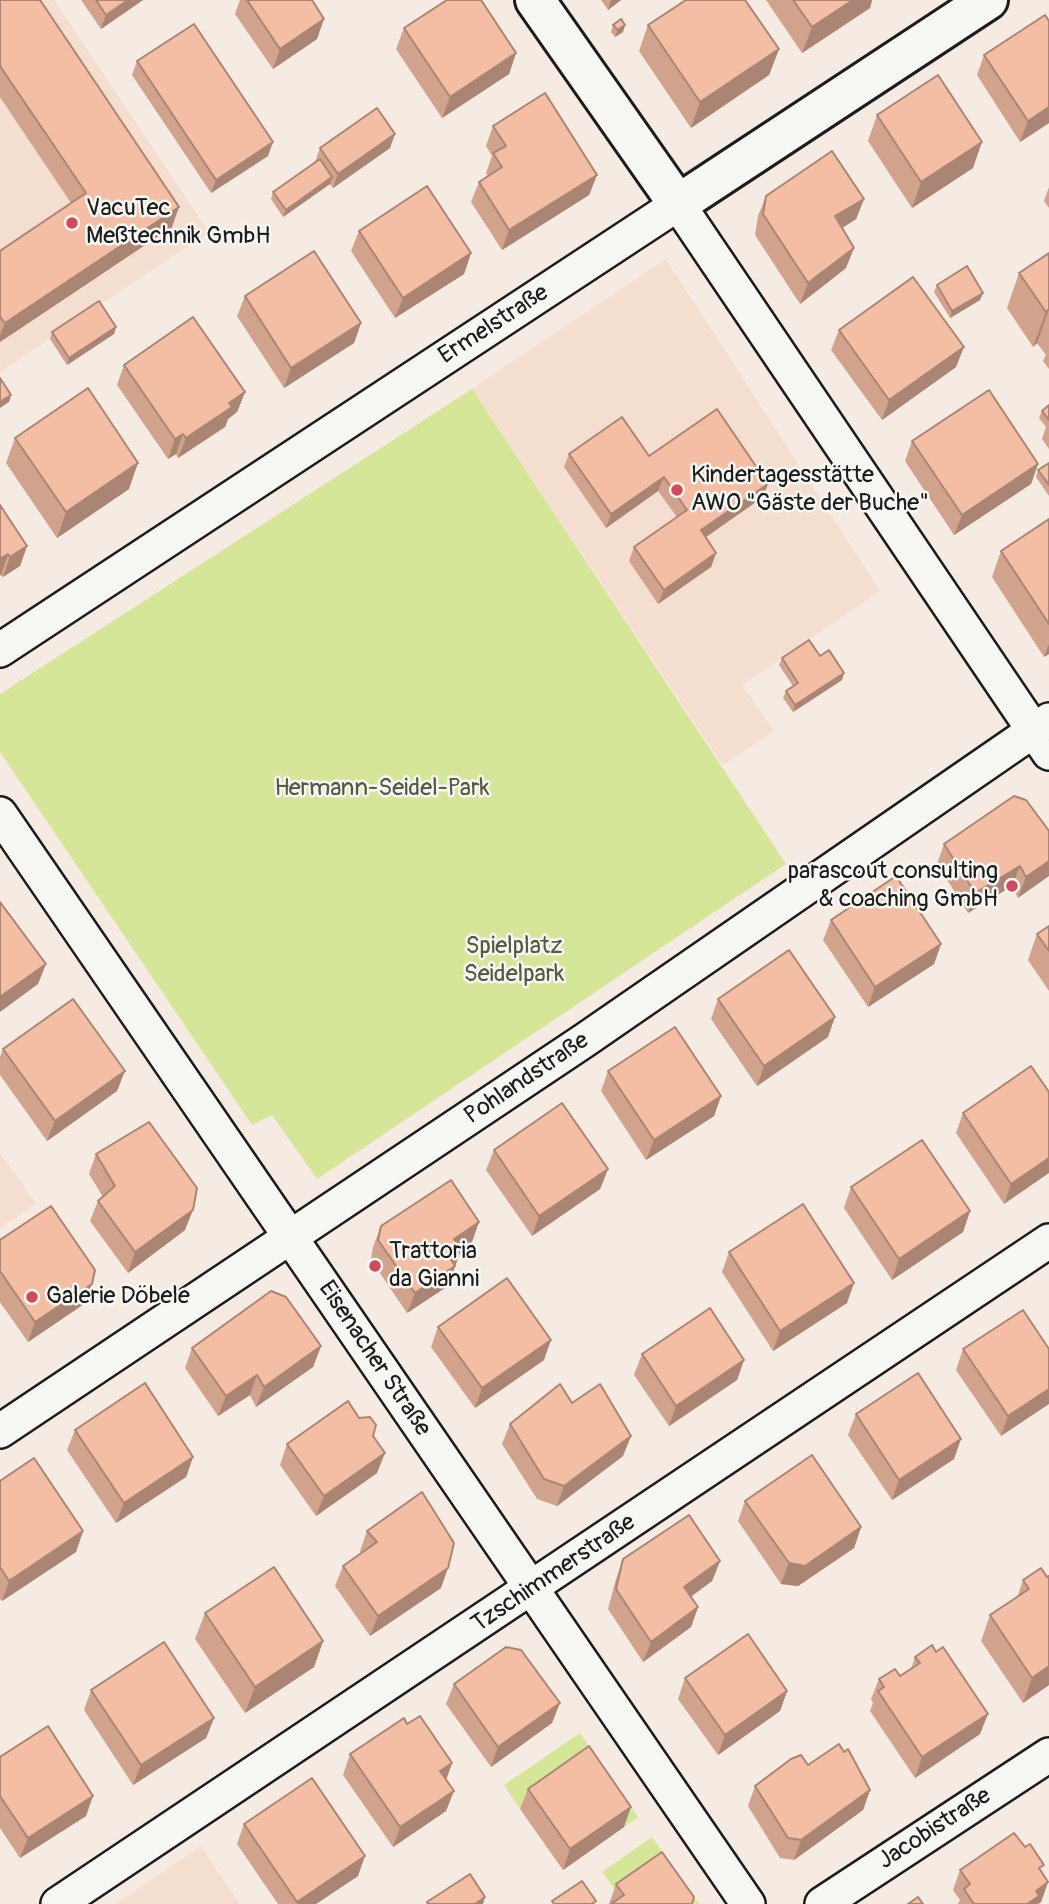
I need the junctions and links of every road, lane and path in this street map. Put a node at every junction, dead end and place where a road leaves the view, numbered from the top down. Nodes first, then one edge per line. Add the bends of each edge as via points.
1 (536, 0) edge
2 (988, 0) edge
3 (678, 204) junction
4 (0, 650) edge
5 (1044, 734) edge
6 (0, 814) edge
7 (290, 1237) junction
8 (1049, 1241) edge
9 (0, 1431) edge
10 (532, 1590) junction
11 (1049, 1755) edge
12 (58, 1904) edge
13 (748, 1904) edge
14 (822, 1904) edge

1 - 3 street
2 - 3 street, Ermelstraße
3 - 4 street, Ermelstraße
3 - 5 street
5 - 7 street, Pohlandstraße
6 - 7 street, Eisenacher Straße
7 - 9 street, Pohlandstraße
7 - 10 street, Eisenacher Straße
8 - 10 street, Tzschimmerstraße
10 - 12 street, Tzschimmerstraße
10 - 13 street, Eisenacher Straße
11 - 14 street, Jacobistraße

